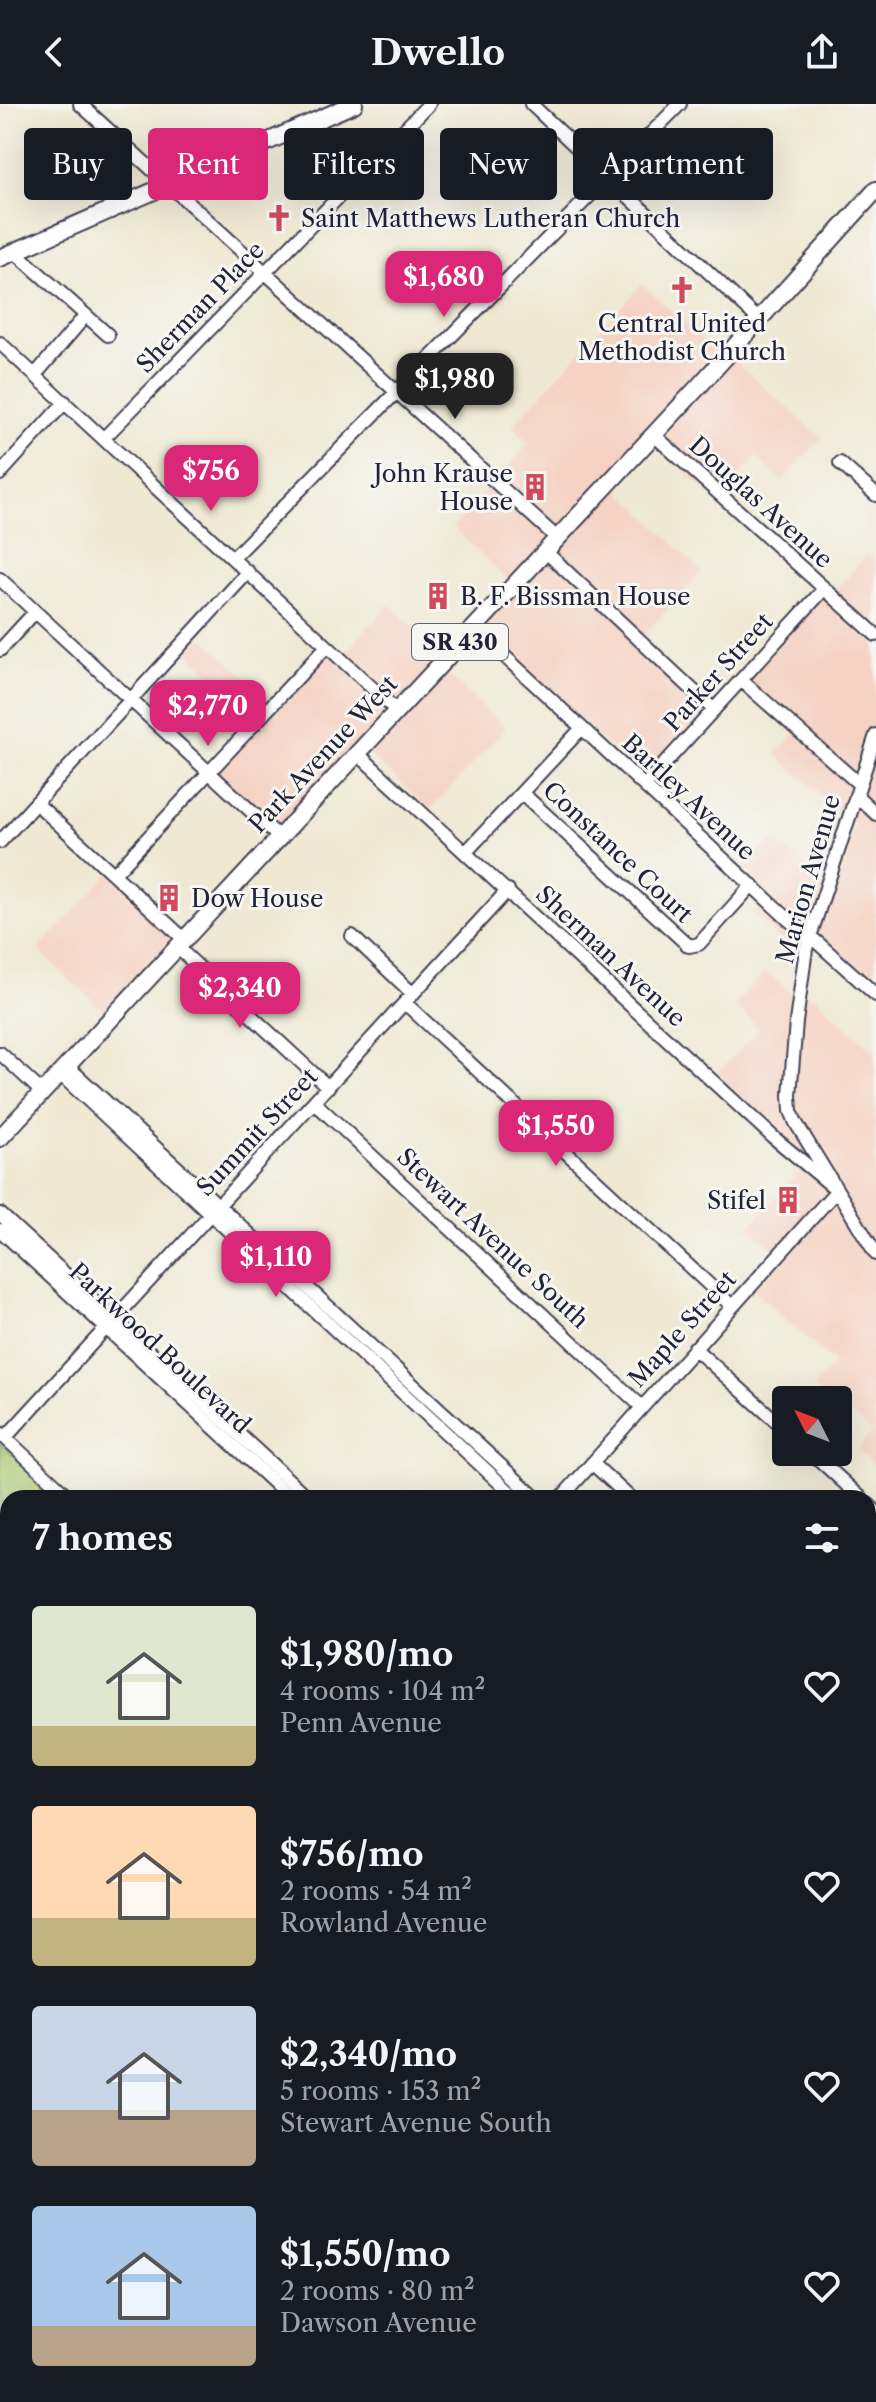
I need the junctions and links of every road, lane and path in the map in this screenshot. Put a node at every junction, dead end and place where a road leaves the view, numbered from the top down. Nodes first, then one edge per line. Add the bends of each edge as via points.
1 (82, 104) edge
2 (354, 104) edge
3 (429, 104) edge
4 (531, 104) edge
5 (680, 104) edge
6 (656, 128) edge
7 (268, 141) edge
8 (573, 143) edge
9 (148, 165) edge
10 (876, 190) edge
11 (148, 193) edge
12 (186, 200) edge
13 (585, 200) edge
14 (634, 200) edge
15 (7, 255) edge
16 (265, 272) junction
17 (86, 315) junction
18 (759, 320) junction
19 (108, 335) dead end
20 (0, 343) edge
21 (35, 375) junction
22 (396, 392) junction
23 (65, 402) junction
24 (653, 434) junction
25 (104, 438) junction
26 (840, 463) dead end
27 (0, 474) edge
28 (876, 495) edge
29 (551, 544) junction
30 (233, 558) junction
31 (248, 572) junction
32 (0, 579) edge
33 (824, 589) junction
34 (35, 612) junction
35 (474, 628) junction
36 (876, 635) edge
37 (327, 646) junction
38 (0, 650) edge
39 (741, 680) junction
40 (130, 700) junction
41 (714, 710) junction
42 (397, 711) junction
43 (582, 728) junction
44 (876, 735) edge
45 (357, 753) junction
46 (209, 773) junction
47 (645, 785) junction
48 (858, 790) junction
49 (522, 793) junction
50 (36, 803) junction
51 (876, 814) edge
52 (279, 837) junction
53 (0, 842) edge
54 (466, 852) junction
55 (114, 874) junction
56 (752, 885) junction
57 (508, 890) junction
58 (352, 936) dead end
59 (810, 936) junction
60 (180, 943) junction
61 (876, 995) edge
62 (409, 998) junction
63 (0, 1053) edge
64 (63, 1070) junction
65 (328, 1087) junction
66 (43, 1093) junction
67 (314, 1102) junction
68 (796, 1123) junction
69 (773, 1137) junction
70 (0, 1138) edge
71 (837, 1190) junction
72 (215, 1209) junction
73 (0, 1214) edge
74 (0, 1230) edge
75 (876, 1254) edge
76 (732, 1306) junction
77 (110, 1323) junction
78 (694, 1348) junction
79 (642, 1407) junction
80 (772, 1418) edge
81 (2, 1436) edge
82 (592, 1463) junction
83 (826, 1466) edge
84 (61, 1490) edge
85 (282, 1490) edge
86 (299, 1490) edge
87 (508, 1490) edge
88 (527, 1490) edge
89 (568, 1490) edge
90 (621, 1490) edge
91 (852, 1490) edge

1 - 9 street
2 - 7 main road
3 - 16 street, Sherman Place
4 - 8 street
5 - 6 street
10 - 18 main road, Park Avenue West / SR 430
11 - 15 main road
12 - 16 street
13 - 22 street
14 - 18 street
15 - 17 street
16 - 22 street
16 - 25 street, Sherman Place
17 - 19 street
17 - 21 street
18 - 24 main road, Park Avenue West / SR 430
20 - 21 street
21 - 23 street
22 - 29 street
22 - 30 street
23 - 25 street
23 - 27 street
24 - 29 main road, Park Avenue West / SR 430
24 - 33 street, Douglas Avenue
25 - 30 street
26 - 28 street
29 - 35 main road, Park Avenue West / SR 430
29 - 41 street
30 - 31 street
31 - 37 street
31 - 40 street
32 - 34 street
33 - 36 street, Douglas Avenue
33 - 39 street, Parker Street
34 - 38 street
34 - 40 street
35 - 42 main road, Park Avenue West / SR 430
35 - 43 street, Bartley Avenue
37 - 42 street
37 - 46 street
39 - 41 street, Parker Street
39 - 48 street
40 - 46 street
40 - 50 street
41 - 47 street, Parker Street
42 - 45 main road, Park Avenue West / SR 430
43 - 47 street, Bartley Avenue
43 - 49 street
44 - 48 street, Marion Avenue
45 - 52 main road, Park Avenue West / SR 430
45 - 54 street, Sherman Avenue
46 - 52 street
46 - 55 street
47 - 56 street, Bartley Avenue
48 - 51 street
48 - 59 street, Marion Avenue
49 - 54 street
49 - 56 street, Constance Court via 689,946 699,944
50 - 53 street
50 - 55 street
52 - 60 main road, Park Avenue West / SR 430
54 - 57 street, Sherman Avenue
55 - 60 street
56 - 59 street, Bartley Avenue
57 - 62 street, Summit Street
57 - 69 street, Sherman Avenue
58 - 62 street
59 - 61 street, Bartley Avenue
59 - 68 street, Marion Avenue via 792,1067 790,1104
60 - 64 main road, Park Avenue West / SR 430
60 - 65 street
62 - 65 street, Summit Street
62 - 76 street
63 - 66 street
64 - 66 main road, Park Avenue West / SR 430
64 - 72 street
65 - 67 street, Summit Street
66 - 70 main road, Park Avenue West / SR 430
67 - 72 street, Summit Street
67 - 79 street, Stewart Avenue South
68 - 69 street
68 - 71 street, Marion Avenue
69 - 71 street, Sherman Avenue
71 - 75 street, Marion Avenue
71 - 76 street, Maple Street
72 - 77 street, Summit Street
72 - 87 street
72 - 88 street
73 - 77 street
74 - 77 street, Parkwood Boulevard
76 - 78 street, Maple Street
77 - 81 street, Summit Street
77 - 85 street, Parkwood Boulevard
77 - 86 street
78 - 79 street, Maple Street
78 - 80 street
79 - 82 street, Maple Street
81 - 84 street
82 - 89 street, Maple Street
82 - 90 street
83 - 91 street

